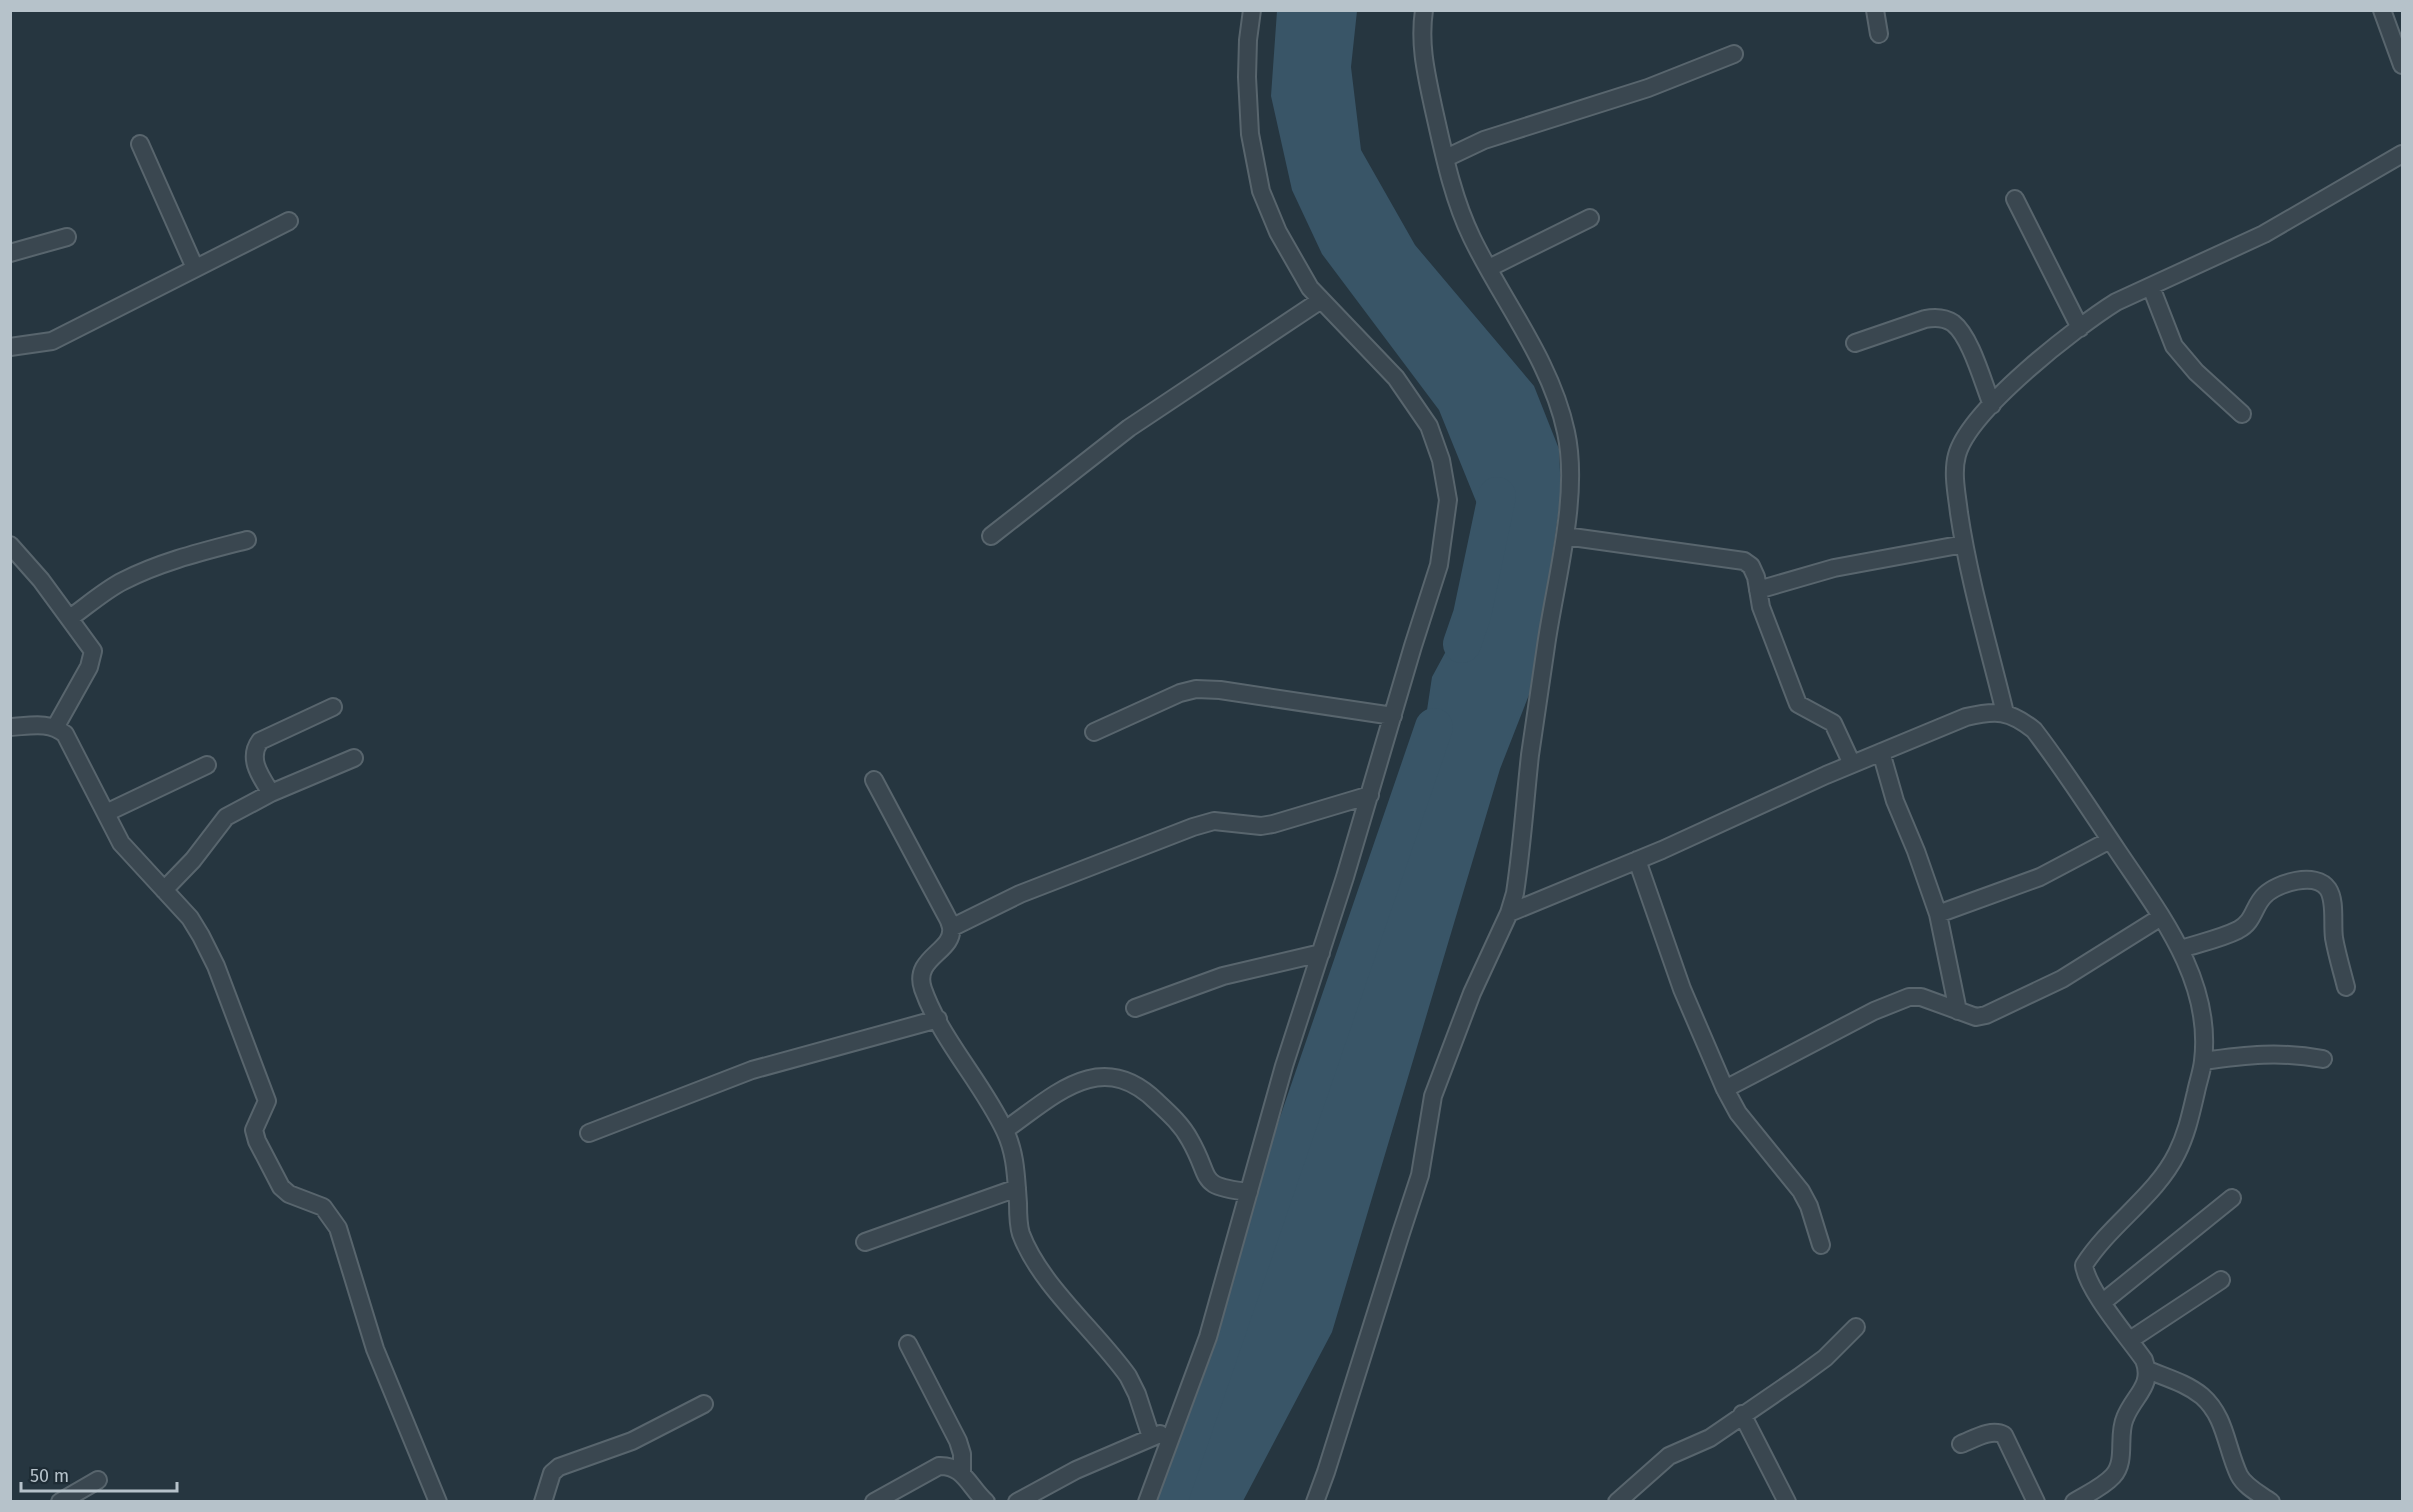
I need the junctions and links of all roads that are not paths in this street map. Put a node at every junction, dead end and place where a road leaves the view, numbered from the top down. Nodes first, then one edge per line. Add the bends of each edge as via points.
1 (1252, 10) edge
2 (1424, 10) edge
3 (1875, 10) edge
4 (2382, 10) edge
5 (1879, 34) dead end
6 (1734, 54) dead end
7 (2403, 65) edge
8 (140, 144) dead end
9 (2403, 154) edge
10 (1446, 158) junction
11 (2015, 199) dead end
12 (1590, 218) dead end
13 (289, 221) dead end
14 (67, 237) dead end
15 (10, 253) edge
16 (195, 268) junction
17 (1488, 268) junction
18 (2151, 287) junction
19 (1321, 300) junction
20 (2080, 328) junction
21 (1855, 343) dead end
22 (10, 347) edge
23 (1992, 405) junction
24 (2242, 414) dead end
25 (991, 536) dead end
26 (1565, 537) junction
27 (247, 540) dead end
28 (1964, 544) junction
29 (10, 545) edge
30 (1758, 590) junction
31 (70, 618) junction
32 (333, 707) dead end
33 (2005, 713) junction
34 (1393, 716) junction
35 (56, 726) junction
36 (10, 727) edge
37 (1094, 732) dead end
38 (1881, 752) junction
39 (354, 758) dead end
40 (1852, 764) junction
41 (207, 765) dead end
42 (874, 780) dead end
43 (271, 793) junction
44 (1370, 795) junction
45 (106, 813) junction
46 (2110, 840) junction
47 (1637, 860) junction
48 (164, 890) junction
49 (1509, 913) junction
50 (1938, 914) junction
51 (2161, 916) junction
52 (951, 928) junction
53 (2181, 949) junction
54 (1321, 953) junction
55 (2346, 987) dead end
56 (1135, 1008) dead end
57 (1959, 1011) junction
58 (938, 1019) junction
59 (2323, 1059) dead end
60 (2203, 1061) junction
61 (1725, 1089) junction
62 (1005, 1130) junction
63 (589, 1132) dead end
64 (1017, 1188) junction
65 (1249, 1192) junction
66 (2232, 1198) dead end
67 (865, 1242) dead end
68 (1821, 1245) dead end
69 (2221, 1280) dead end
70 (2103, 1302) junction
71 (1856, 1327) dead end
72 (2130, 1340) junction
73 (908, 1344) dead end
74 (2148, 1370) junction
75 (704, 1404) dead end
76 (1742, 1414) junction
77 (1174, 1428) junction
78 (1151, 1437) junction
79 (1961, 1444) dead end
80 (962, 1472) junction
81 (98, 1480) dead end
82 (60, 1502) edge
83 (438, 1502) edge
84 (543, 1502) edge
85 (874, 1502) edge
86 (987, 1502) edge
87 (1017, 1502) edge
88 (1147, 1502) edge
89 (1315, 1502) edge
90 (1617, 1502) edge
91 (1787, 1502) edge
92 (2036, 1502) edge
93 (2074, 1502) edge
94 (2271, 1502) edge

1 - 19 street via 1247,77 1250,134 1261,191 1298,269
2 - 10 street via 1423,57
3 - 5 street
4 - 7 street
6 - 10 street via 1648,88 1484,140
8 - 16 street
9 - 18 street via 2264,234
10 - 17 street via 1461,210
11 - 20 street
12 - 17 street
13 - 16 street
14 - 15 street
16 - 22 street via 52,341
17 - 26 street via 1535,352 1560,408 1570,465
18 - 20 street via 2116,302
18 - 24 street via 2174,346
19 - 25 street via 1129,428
19 - 34 street via 1413,399 1429,426 1446,480 1448,500 1439,565
20 - 23 street via 2016,378
21 - 23 street via 1925,319 1936,317 1951,322 1967,342
23 - 28 street via 1976,422 1956,457
26 - 30 street via 1744,561 1751,566
26 - 49 street
27 - 31 street via 143,571
28 - 30 street via 1845,565
28 - 33 street
29 - 31 street
30 - 40 street via 1798,704 1833,723
31 - 35 street via 90,644 93,658
32 - 43 street via 260,741 254,756
33 - 38 street via 1990,711 1966,717
33 - 46 street via 2034,730
34 - 37 street via 1196,689
34 - 44 street
35 - 36 street
35 - 45 street via 73,746
38 - 40 street
38 - 50 street via 1895,801
39 - 43 street
40 - 47 street
41 - 45 street
42 - 52 street
43 - 48 street via 226,817
44 - 52 street via 1274,824 1214,821 1192,826 1020,894
44 - 54 street
45 - 48 street via 121,843
46 - 50 street via 2040,877
46 - 51 street
47 - 49 street
47 - 61 street via 1682,989
48 - 83 street via 190,918 216,966 267,1101 254,1130 281,1187 323,1207 338,1228 375,1349
49 - 89 street via 1472,993 1433,1096 1414,1197
50 - 57 street
51 - 53 street
51 - 57 street via 2043,990 1986,1015 1976,1017
52 - 58 street via 950,937 920,974
53 - 55 street via 2239,930 2274,888 2312,879 2327,888 2331,898 2335,941
53 - 60 street via 2201,1008
54 - 56 street via 1223,976
54 - 65 street
57 - 61 street via 1921,997 1898,1000
58 - 62 street
58 - 63 street via 752,1070
59 - 60 street via 2260,1053
60 - 70 street via 2186,1132 2176,1154 2162,1176 2084,1265 2085,1275
61 - 68 street via 1738,1113 1801,1191
62 - 64 street via 1013,1150
62 - 65 street via 1065,1087 1090,1078 1115,1077 1145,1090 1185,1130 1214,1186
64 - 67 street
64 - 78 street via 1020,1231 1027,1246 1060,1294 1128,1376
65 - 77 street via 1208,1337
66 - 70 street
69 - 72 street
70 - 72 street
71 - 76 street via 1825,1358
72 - 74 street
73 - 80 street via 958,1441
74 - 93 street via 2148,1379 2125,1417 2120,1466 2113,1477
74 - 94 street via 2186,1385 2203,1397 2221,1421 2239,1476
75 - 84 street via 632,1441 559,1467 549,1478
76 - 90 street via 1710,1438 1669,1456
76 - 91 street
77 - 78 street
77 - 88 street
78 - 87 street via 1076,1470
79 - 92 street via 1989,1433 2004,1435
80 - 85 street via 939,1466
80 - 86 street
81 - 82 street

